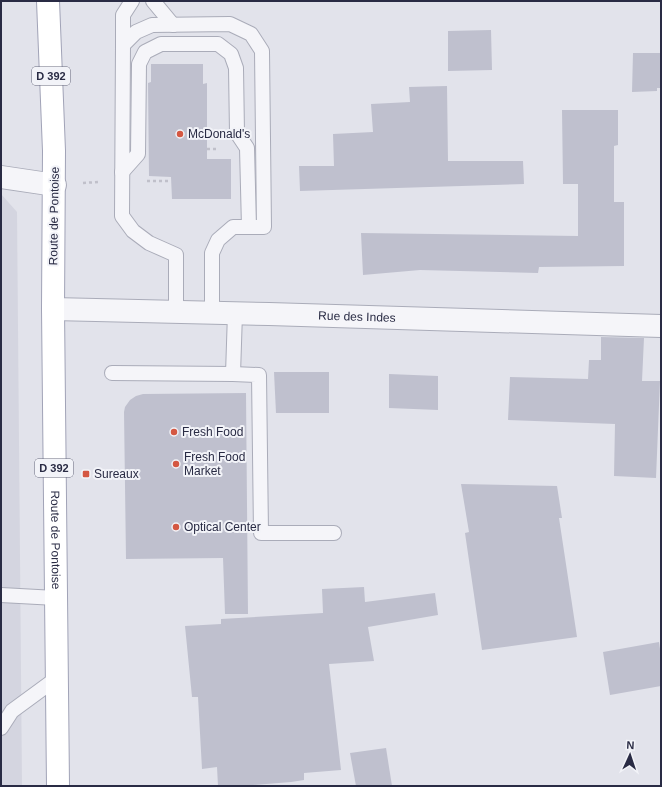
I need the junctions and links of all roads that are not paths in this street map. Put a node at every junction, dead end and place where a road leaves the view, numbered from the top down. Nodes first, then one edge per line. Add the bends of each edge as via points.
1 (48, 1) edge
2 (60, 1) edge
3 (132, 1) edge
4 (153, 1) edge
5 (173, 25) junction
6 (123, 45) junction
7 (54, 151) junction
8 (122, 172) junction
9 (1, 177) edge
10 (55, 185) junction
11 (249, 227) junction
12 (53, 309) junction
13 (176, 312) junction
14 (212, 313) junction
15 (235, 313) junction
16 (661, 326) edge
17 (112, 372) dead end
18 (233, 374) junction
19 (334, 533) dead end
20 (1, 595) edge
21 (56, 598) junction
22 (57, 678) junction
23 (1, 728) edge
24 (58, 786) edge

1 - 7 main road, Route de Pontoise / D 392
2 - 7 main road, Route de Pontoise / D 392
3 - 6 lane via 123,15
4 - 5 lane
5 - 6 lane via 152,25 136,32
5 - 11 lane via 230,24 251,34 262,51 264,227
6 - 8 lane
7 - 10 main road, Route de Pontoise / D 392
8 - 11 lane via 138,154 139,64 145,52 161,44 218,44 231,54 236,68 237,133 247,148
8 - 13 lane via 122,216 133,231 149,243 176,255
9 - 10 street
10 - 12 main road, Route de Pontoise / D 392
11 - 14 lane via 233,227 218,240 212,253
12 - 13 street, Rue des Indes
12 - 21 main road, Route de Pontoise / D 392
13 - 14 street, Rue des Indes
14 - 15 street, Rue des Indes
15 - 16 street, Rue des Indes
15 - 18 lane
17 - 18 lane
18 - 19 lane via 259,375 261,534
20 - 21 lane
21 - 22 main road, Route de Pontoise / D 392
22 - 23 lane via 12,711
22 - 24 main road, Route de Pontoise / D 392

